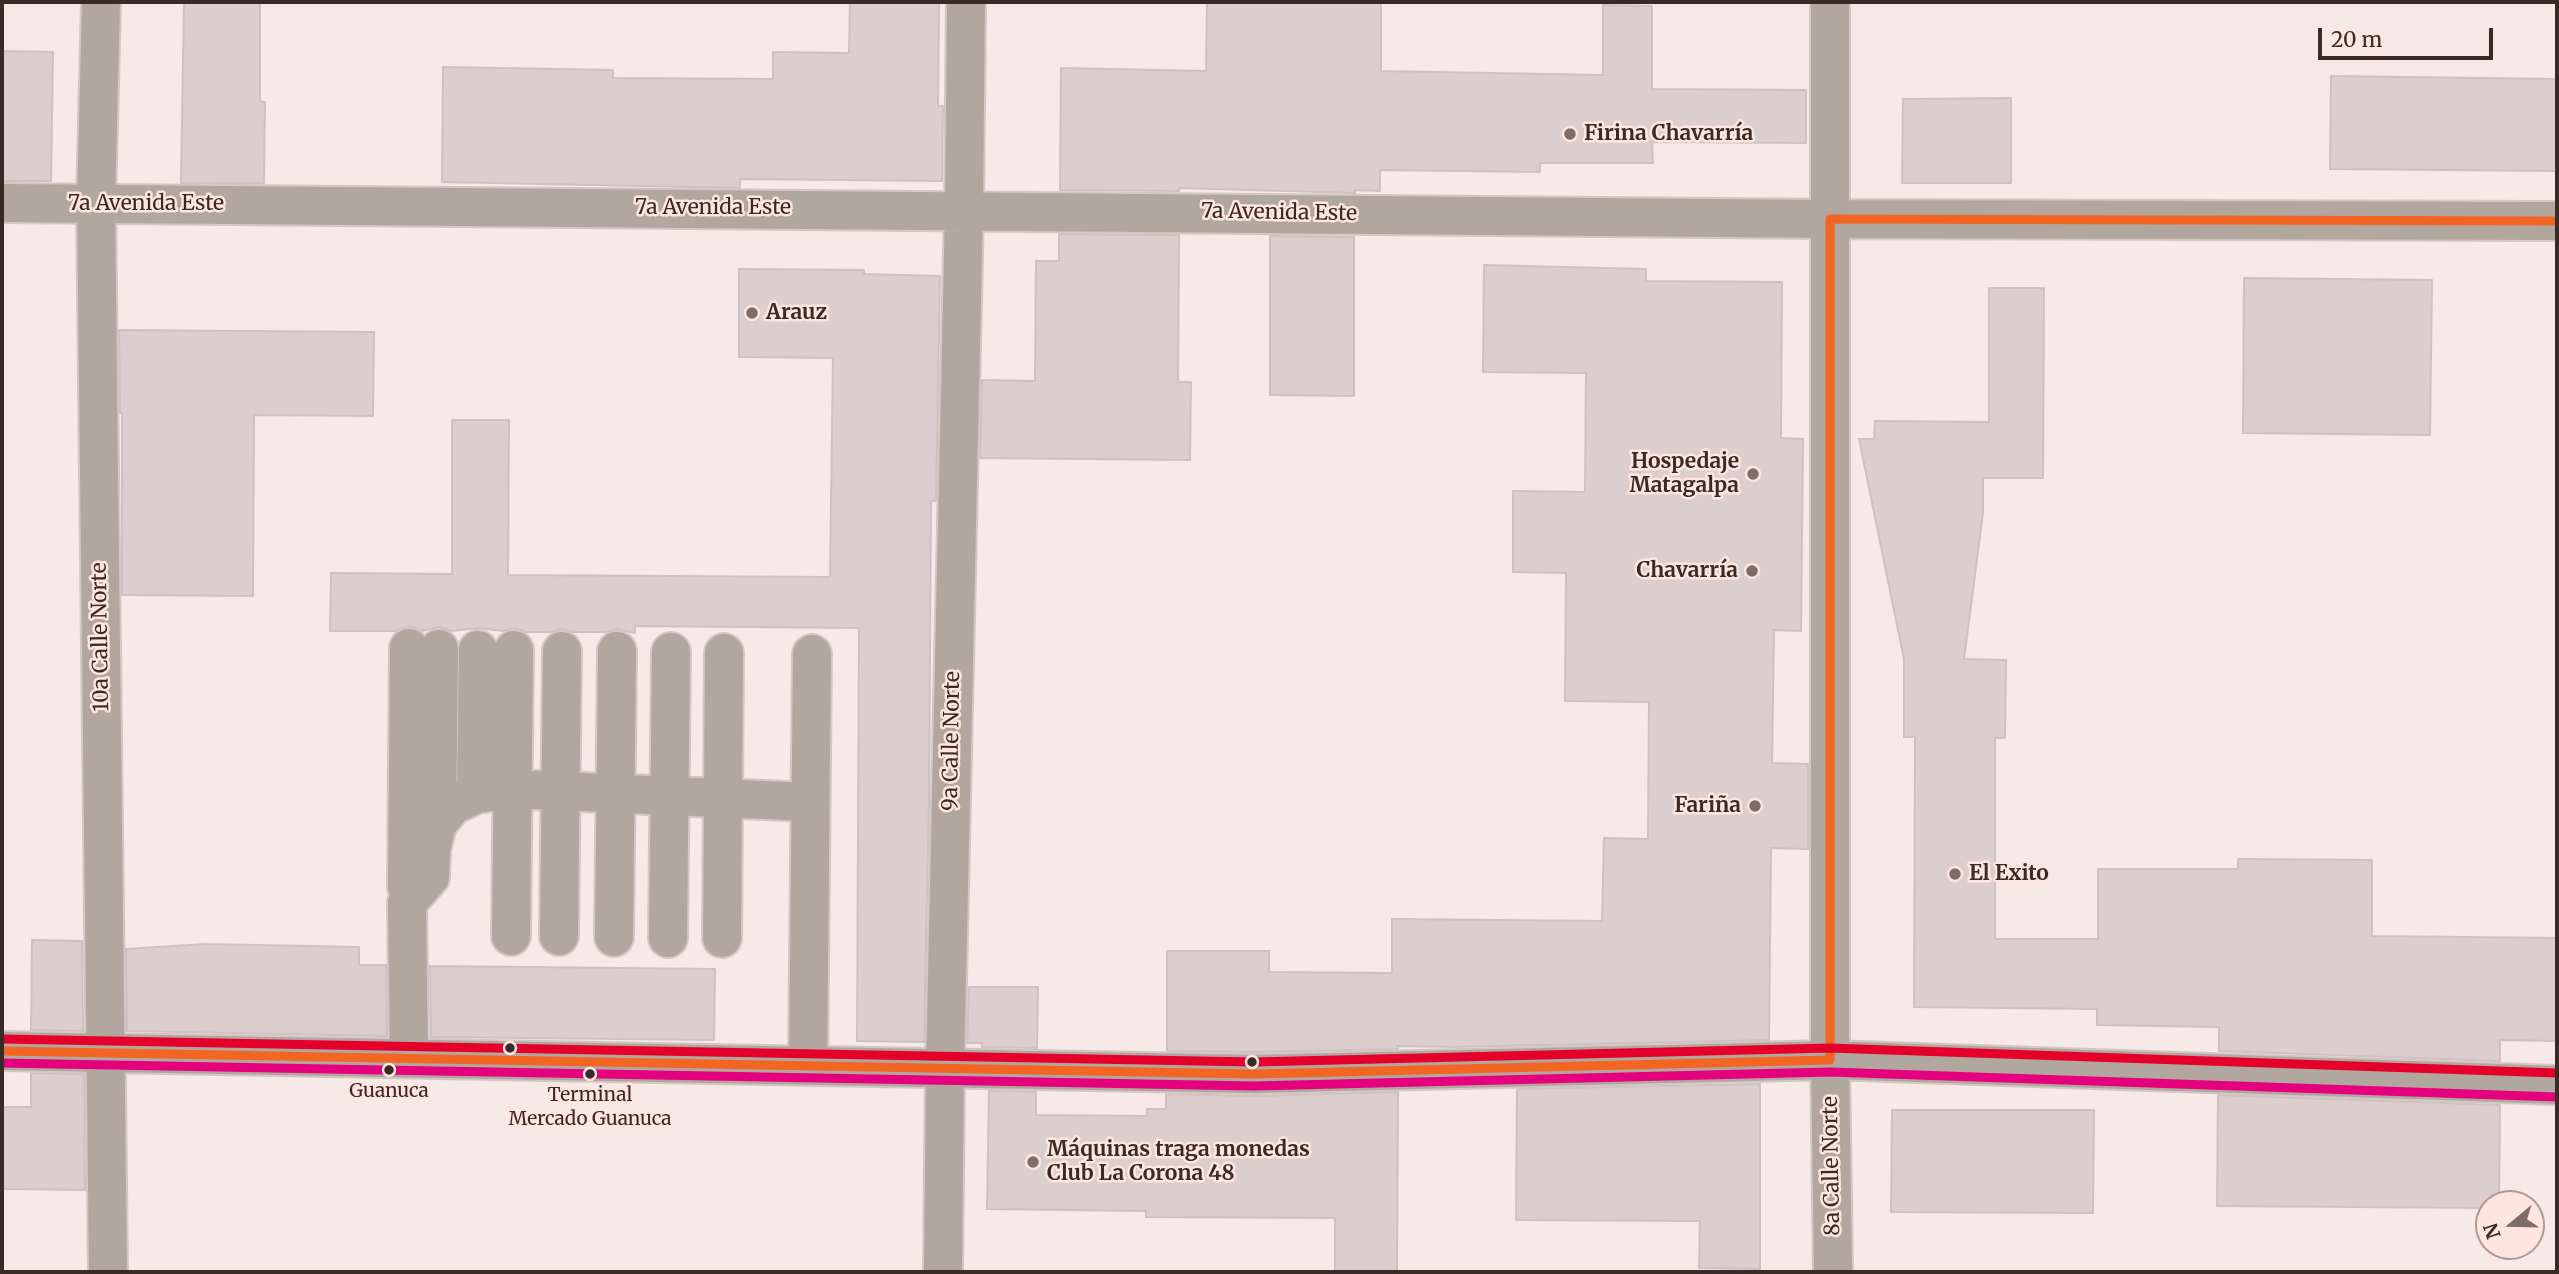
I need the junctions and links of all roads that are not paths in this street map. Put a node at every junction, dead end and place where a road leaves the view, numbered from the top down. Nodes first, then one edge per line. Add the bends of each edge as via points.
1 (101, 2) edge
2 (966, 2) edge
3 (1830, 2) edge
4 (2, 203) edge
5 (96, 203) junction
6 (964, 210) junction
7 (1830, 219) junction
8 (2557, 220) edge
9 (496, 650) dead end
10 (562, 651) dead end
11 (617, 651) dead end
12 (671, 652) dead end
13 (724, 653) dead end
14 (812, 654) dead end
15 (495, 792) junction
16 (561, 792) junction
17 (615, 794) junction
18 (670, 796) junction
19 (723, 799) junction
20 (810, 802) junction
21 (437, 824) junction
22 (407, 903) junction
23 (511, 936) dead end
24 (559, 936) dead end
25 (614, 937) dead end
26 (668, 938) dead end
27 (722, 938) dead end
28 (2, 1051) edge
29 (107, 1053) junction
30 (409, 1058) junction
31 (1830, 1060) junction
32 (808, 1066) junction
33 (945, 1068) junction
34 (2557, 1085) edge
35 (108, 1272) edge
36 (943, 1272) edge
37 (1833, 1272) edge

1 - 5 street, 10a Calle Norte
2 - 6 street, 9a Calle Norte
3 - 7 street, 8a Calle Norte
4 - 5 street, 7a Avenida Este
5 - 6 street, 7a Avenida Este
5 - 29 street, 10a Calle Norte
6 - 7 street, 7a Avenida Este
6 - 33 street, 9a Calle Norte
7 - 8 street, 7a Avenida Este
7 - 31 street, 8a Calle Norte
9 - 15 street
10 - 16 street
11 - 17 street
12 - 18 street
13 - 19 street
14 - 20 street
15 - 16 street
15 - 21 street via 453,805
15 - 23 street
16 - 17 street
16 - 24 street
17 - 18 street
17 - 25 street
18 - 19 street
18 - 26 street
19 - 20 street
19 - 27 street
20 - 32 street
21 - 22 street via 430,877
21 - 22 street via 424,649
22 - 30 street
28 - 29 street
29 - 30 street
29 - 35 street, 10a Calle Norte
30 - 32 street
31 - 33 street via 1254,1074
31 - 34 street
31 - 37 street, 8a Calle Norte
32 - 33 street
33 - 36 street, 9a Calle Norte

